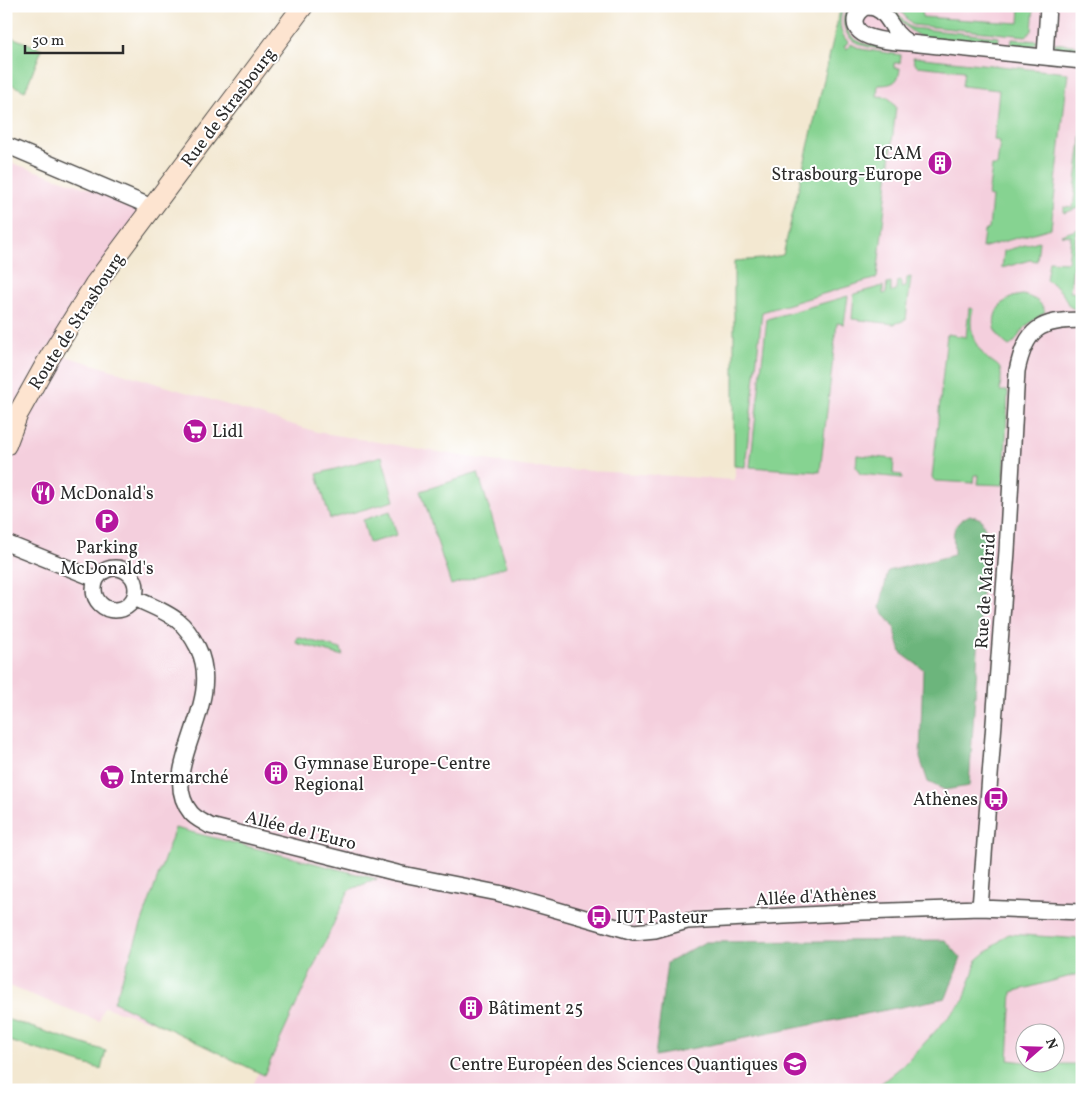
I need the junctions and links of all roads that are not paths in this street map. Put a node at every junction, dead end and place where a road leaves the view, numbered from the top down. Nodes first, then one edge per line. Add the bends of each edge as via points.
1 (303, 6) edge
2 (1048, 6) edge
3 (909, 43) dead end
4 (1045, 57) junction
5 (1082, 61) edge
6 (6, 145) edge
7 (154, 208) junction
8 (1082, 320) edge
9 (12, 419) edge
10 (6, 445) edge
11 (6, 543) edge
12 (96, 579) junction
13 (134, 598) junction
14 (980, 908) junction
15 (1082, 912) edge
16 (655, 930) joint

1 - 7 main road, Rue de Strasbourg
2 - 4 street
3 - 4 street
4 - 5 street
6 - 7 street
7 - 9 main road, Route de Strasbourg via 96,284
8 - 14 street, Rue de Madrid via 1043,325 1024,346 1017,371 1008,551
9 - 10 main road, Route de Strasbourg
11 - 12 street
12 - 13 street via 106,569 126,571 134,580
12 - 13 street via 96,600 108,609 120,610
13 - 16 street, Allée de l'Euro via 180,622 194,640 203,663 205,687 202,705 180,778 188,808 199,820 233,833 397,873 498,893 634,932
14 - 15 street, Allée d'Athènes
14 - 16 street, Allée d'Athènes via 687,921

